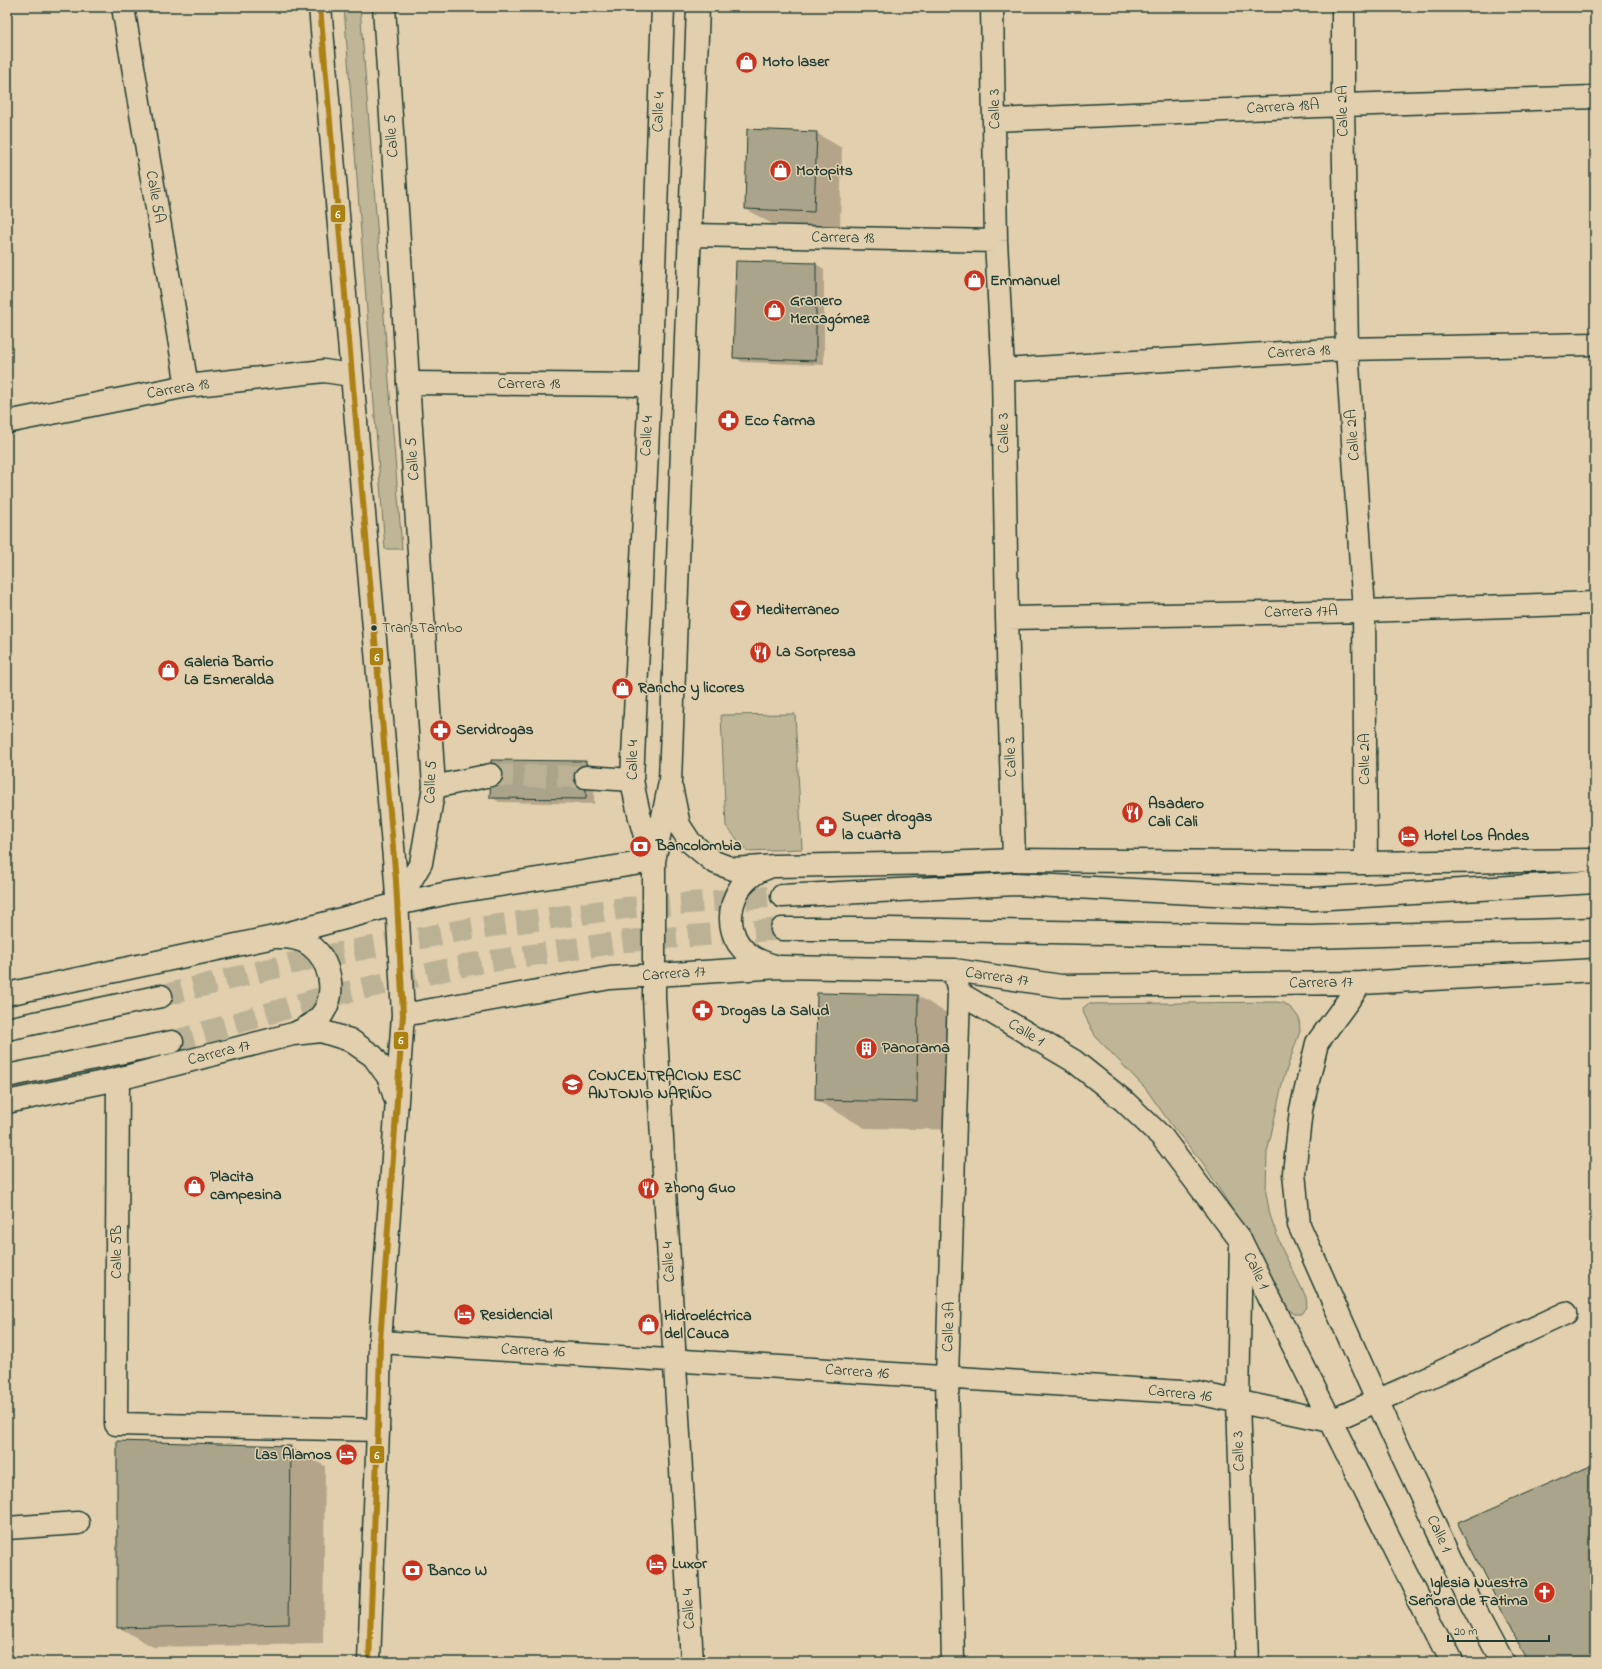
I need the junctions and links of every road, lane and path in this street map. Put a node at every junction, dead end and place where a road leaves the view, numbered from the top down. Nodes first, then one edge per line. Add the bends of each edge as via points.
1 (123, 7) edge
2 (320, 7) edge
3 (384, 7) edge
4 (663, 7) edge
5 (698, 7) edge
6 (992, 7) edge
7 (1343, 7) edge
8 (1595, 97) edge
9 (1342, 105) junction
10 (995, 120) junction
11 (690, 235) junction
12 (996, 241) junction
13 (1595, 344) edge
14 (1347, 349) junction
15 (1003, 370) junction
16 (352, 375) junction
17 (408, 383) junction
18 (650, 385) junction
19 (187, 386) junction
20 (7, 422) edge
21 (1595, 603) edge
22 (1364, 611) junction
23 (1007, 618) junction
24 (490, 775) tunnel mouth
25 (586, 777) tunnel mouth
26 (632, 780) junction
27 (670, 782) junction
28 (434, 787) junction
29 (1014, 860) junction
30 (1595, 860) edge
31 (654, 861) junction
32 (1366, 863) junction
33 (775, 866) junction
34 (1595, 882) edge
35 (782, 896) tunnel mouth
36 (397, 904) junction
37 (782, 929) tunnel mouth
38 (1595, 929) edge
39 (274, 937) junction
40 (780, 967) junction
41 (954, 970) junction
42 (1595, 970) edge
43 (654, 975) junction
44 (1361, 983) junction
45 (959, 992) junction
46 (7, 994) edge
47 (161, 996) tunnel mouth
48 (403, 1015) junction
49 (7, 1029) edge
50 (293, 1034) junction
51 (172, 1042) tunnel mouth
52 (7, 1076) edge
53 (118, 1079) junction
54 (7, 1102) edge
55 (397, 1105) junction
56 (1242, 1241) junction
57 (1566, 1312) dead end
58 (380, 1342) junction
59 (675, 1359) junction
60 (947, 1378) junction
61 (1378, 1401) junction
62 (1238, 1402) junction
63 (1331, 1421) junction
64 (378, 1430) junction
65 (78, 1523) dead end
66 (7, 1528) edge
67 (369, 1662) edge
68 (692, 1662) edge
69 (953, 1662) edge
70 (1247, 1662) edge
71 (1451, 1662) edge
72 (1503, 1662) edge

1 - 19 main road, Calle 5A
2 - 16 main road
3 - 17 main road, Calle 5
4 - 18 main road, Calle 4
5 - 11 main road, Calle 4
6 - 10 main road, Calle 3
7 - 9 main road, Calle 2A
8 - 9 main road, Carrera 18A
9 - 10 main road, Carrera 18A
9 - 14 main road, Calle 2A
10 - 12 main road, Calle 3
11 - 12 main road, Carrera 18
11 - 27 main road, Calle 4
12 - 15 main road, Calle 3
13 - 14 main road, Carrera 18
14 - 15 main road, Carrera 18
14 - 22 main road, Calle 2A
15 - 23 main road, Calle 3
16 - 19 main road, Carrera 18 via 324,371
16 - 36 main road
17 - 18 main road, Carrera 18
17 - 28 main road, Calle 5
18 - 26 main road, Calle 4
19 - 20 main road, Carrera 18
21 - 22 main road, Carrera 17A
22 - 23 main road, Carrera 17A
22 - 32 main road, Calle 2A
23 - 29 main road, Calle 3
24 - 28 main road
25 - 26 main road
26 - 31 main road, Calle 4 via 639,819
27 - 31 main road, Calle 4
27 - 33 main road via 679,826 700,852 714,862 733,869
28 - 36 main road, Calle 5 via 421,863
29 - 32 main road
29 - 33 main road via 946,864
30 - 32 main road
31 - 36 main road via 448,893
31 - 43 main road, Calle 4
33 - 40 main road via 757,871 743,883 734,899 731,918 735,936 746,952 762,963
34 - 35 main road via 1313,899 1014,884
36 - 39 main road
36 - 48 main road
37 - 38 main road via 1311,937
39 - 46 main road
39 - 50 main road via 292,937 310,945 323,958 330,976 330,995 323,1013 310,1026
40 - 41 main road, Carrera 17
40 - 43 main road, Carrera 17
41 - 44 main road, Carrera 17 via 1061,986
41 - 45 main road
42 - 44 main road, Carrera 17
43 - 48 main road, Carrera 17 via 610,978
43 - 59 main road, Calle 4
44 - 61 main road, Calle 1 via 1317,1043 1301,1110 1294,1173 1300,1225
45 - 56 main road, Calle 1 via 1074,1061 1124,1101 1162,1136
45 - 60 main road, Calle 3A
47 - 49 main road
48 - 55 main road
50 - 53 main road, Carrera 17
50 - 55 main road, Carrera 17 via 321,1031 350,1040 373,1056 389,1078
51 - 52 main road, Carrera 17
53 - 54 main road, Carrera 17
53 - 64 main road, Calle 5B via 116,1424
55 - 58 main road
56 - 62 main road, Calle 3
56 - 63 main road, Calle 1
57 - 61 main road
58 - 59 main road, Carrera 16
58 - 64 main road
59 - 60 main road, Carrera 16
59 - 68 main road, Calle 4
60 - 62 main road, Carrera 16 via 1197,1392
60 - 69 main road, Calle 3A
61 - 63 main road
61 - 72 main road, Calle 1 via 1470,1600
62 - 63 main road, Carrera 16
62 - 70 main road, Calle 3
63 - 71 main road, Calle 1
64 - 67 main road
65 - 66 main road

